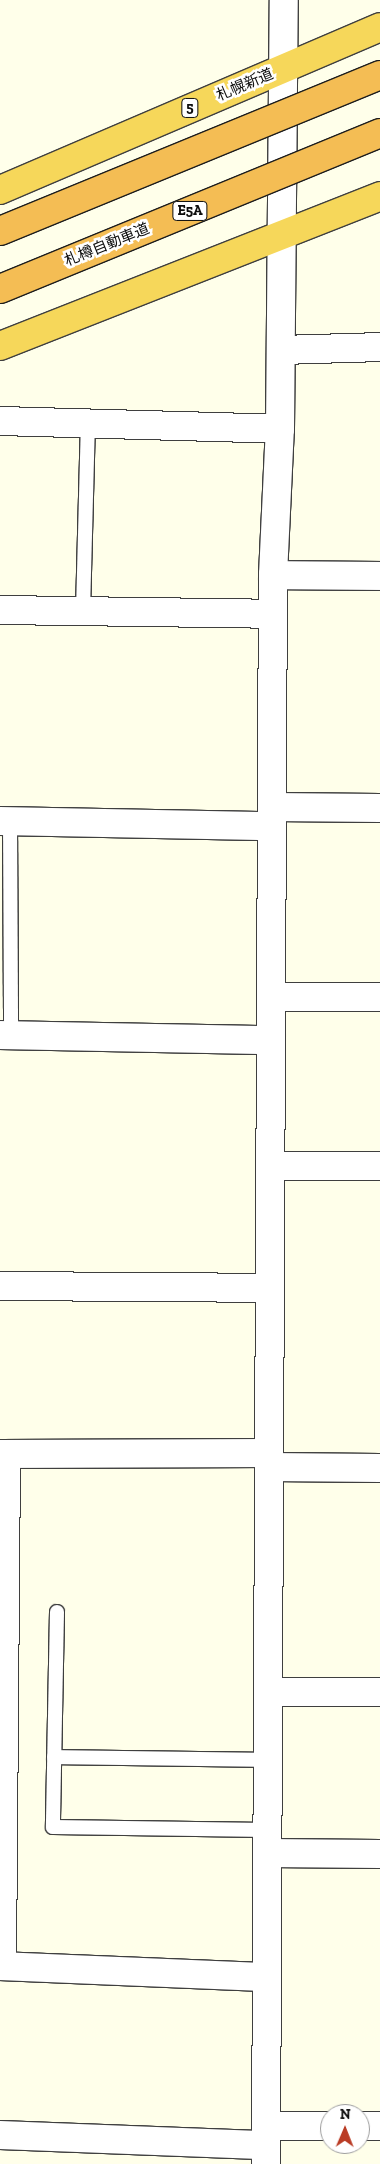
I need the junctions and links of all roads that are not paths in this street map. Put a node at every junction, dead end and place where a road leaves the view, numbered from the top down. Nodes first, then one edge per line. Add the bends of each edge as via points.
1 (284, 0) edge
2 (380, 27) edge
3 (284, 68) junction
4 (380, 75) edge
5 (380, 133) edge
6 (0, 190) edge
7 (380, 196) edge
8 (0, 231) edge
9 (282, 236) junction
10 (0, 289) edge
11 (0, 346) edge
12 (380, 347) edge
13 (281, 350) junction
14 (0, 421) edge
15 (88, 423) junction
16 (280, 429) junction
17 (273, 575) junction
18 (380, 576) edge
19 (0, 610) edge
20 (83, 611) junction
21 (273, 614) junction
22 (380, 808) edge
23 (272, 816) junction
24 (5, 821) edge
25 (274, 997) junction
26 (380, 997) edge
27 (5, 1036) edge
28 (271, 1040) junction
29 (270, 1166) junction
30 (380, 1166) edge
31 (0, 1286) edge
32 (270, 1288) junction
33 (3, 1454) edge
34 (269, 1460) junction
35 (380, 1468) edge
36 (57, 1612) dead end
37 (2, 1623) edge
38 (268, 1692) junction
39 (380, 1692) edge
40 (54, 1757) junction
41 (268, 1760) junction
42 (2, 1782) edge
43 (267, 1841) junction
44 (380, 1854) edge
45 (1, 1966) edge
46 (267, 1977) junction
47 (320, 2129) edge
48 (0, 2135) edge
49 (266, 2145) edge

1 - 3 street
2 - 3 highway, 札幌新道 / 5
3 - 6 highway, 札幌新道 / 5
3 - 9 street
4 - 8 highway, bridge
5 - 10 highway, 札樽自動車道 / E5A, bridge
7 - 9 highway
9 - 11 highway
9 - 13 street
12 - 13 street
13 - 16 street
14 - 15 street
15 - 16 street
15 - 20 lane
16 - 17 street
17 - 18 street
17 - 21 street
19 - 20 street
20 - 21 street
21 - 23 street
22 - 23 street
23 - 24 street
23 - 25 street
24 - 27 lane
25 - 26 street
25 - 28 street
27 - 28 street
28 - 29 street
29 - 30 street
29 - 32 street
31 - 32 street
32 - 34 street
33 - 34 street
33 - 37 street
34 - 35 street
34 - 38 street
36 - 40 lane
37 - 42 street
38 - 39 street
38 - 41 street
40 - 41 lane
40 - 43 lane via 53,1827
41 - 43 street
42 - 45 street
43 - 44 street
43 - 46 street
45 - 46 street
46 - 49 street
47 - 49 street
48 - 49 street

